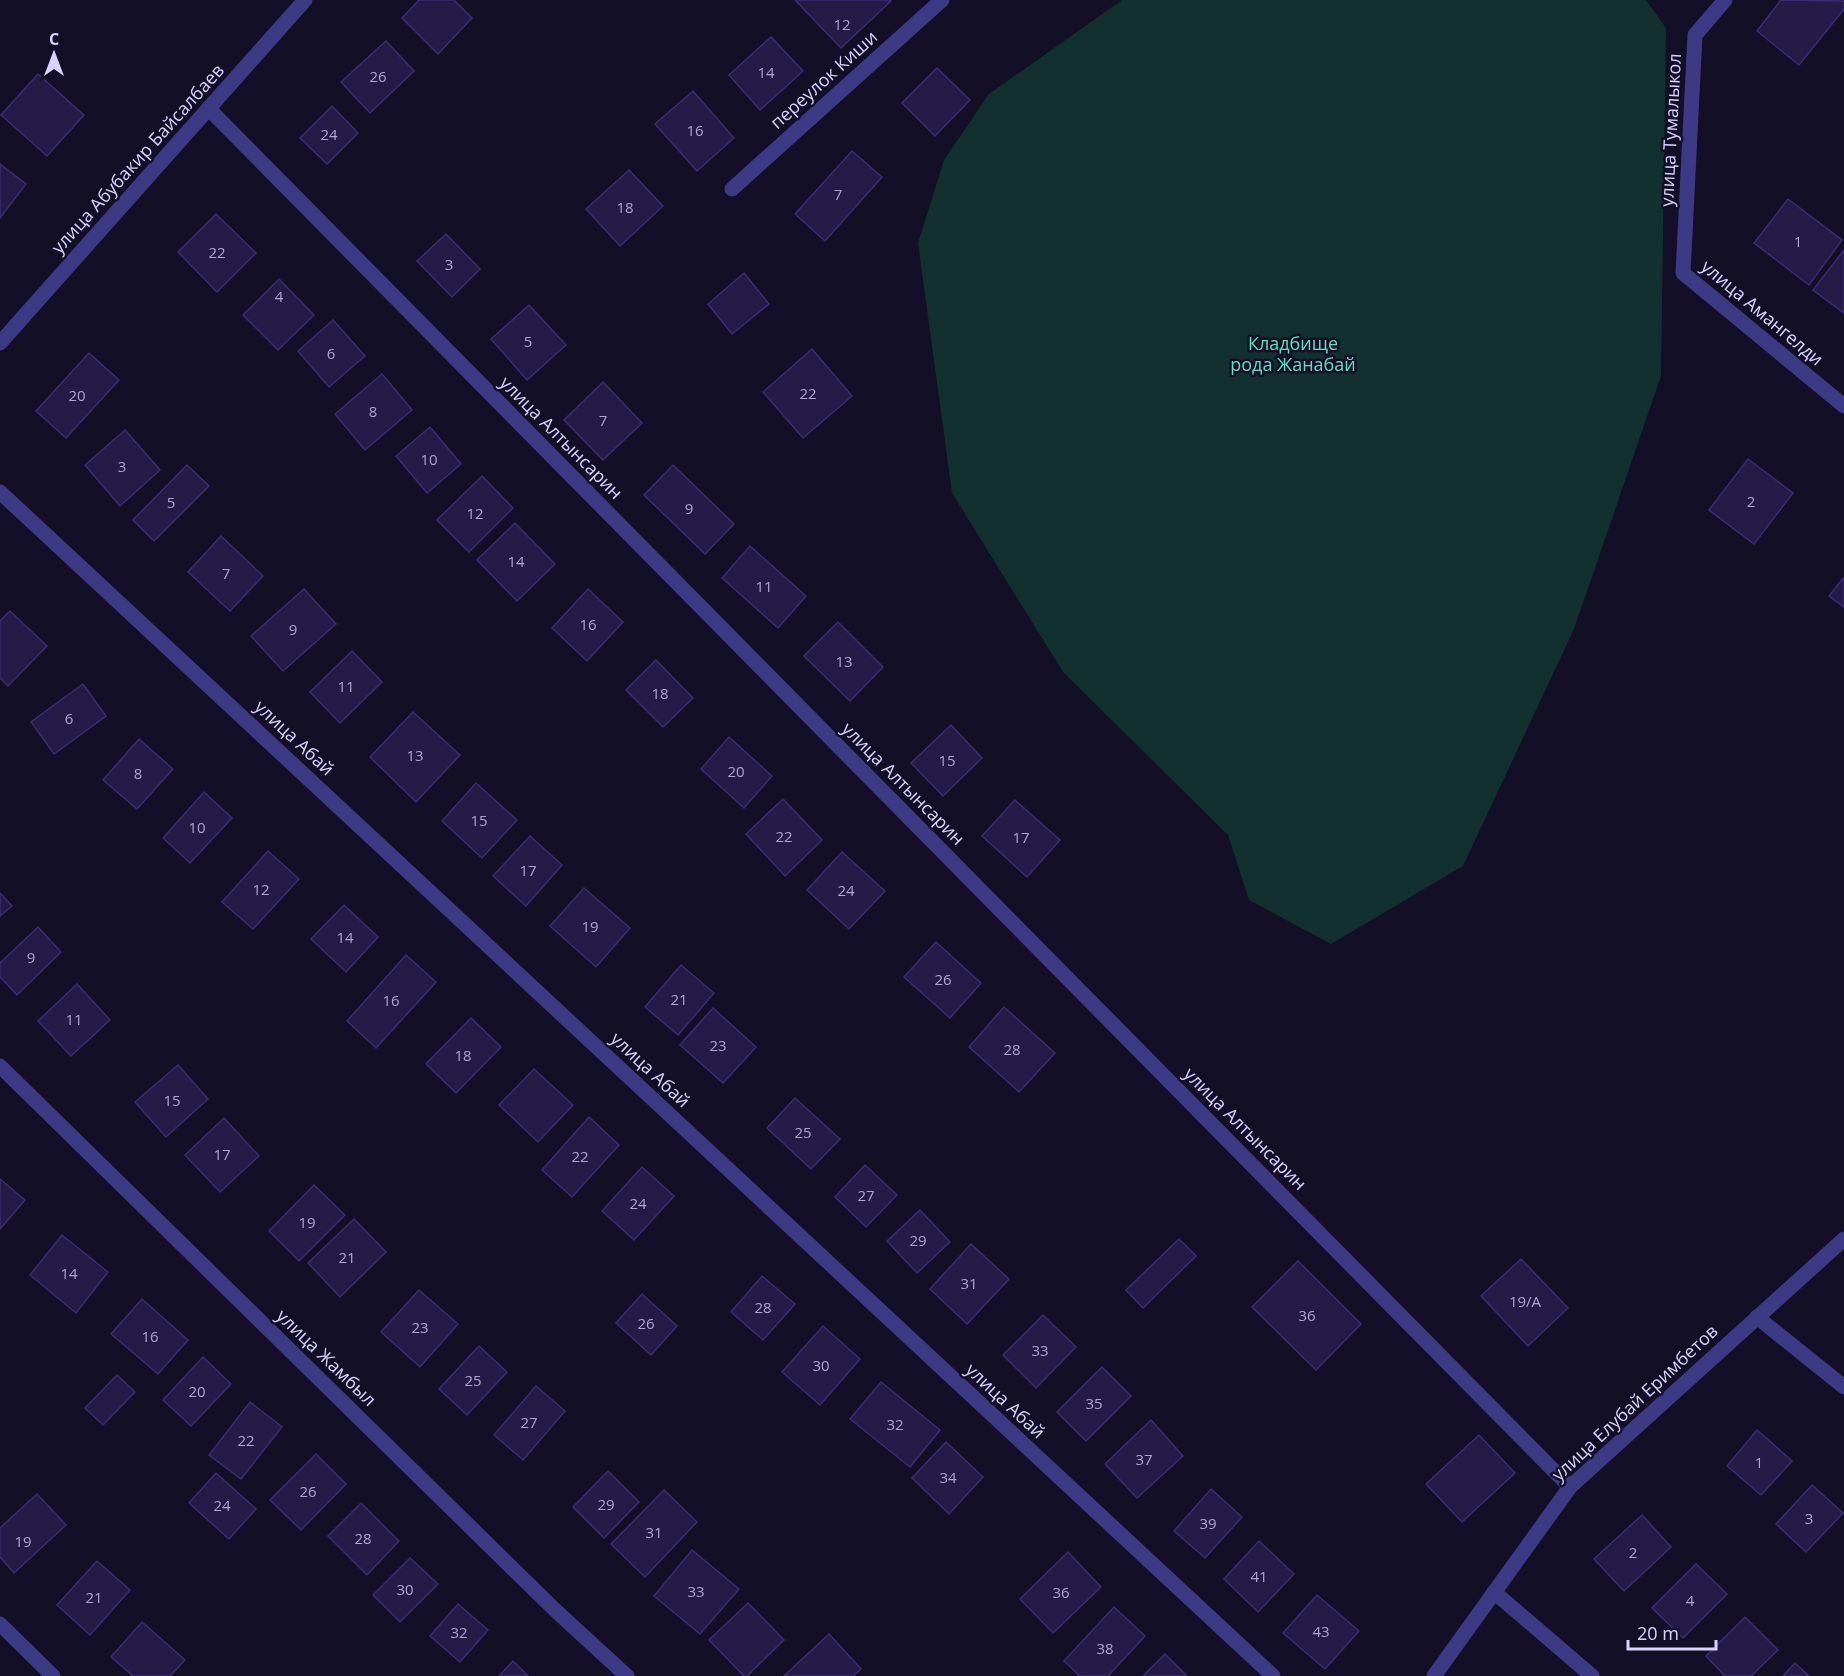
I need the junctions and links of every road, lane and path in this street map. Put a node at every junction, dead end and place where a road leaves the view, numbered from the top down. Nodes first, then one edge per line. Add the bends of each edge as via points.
1 (305, 0) edge
2 (942, 0) edge
3 (1725, 0) edge
4 (208, 109) junction
5 (732, 189) dead end
6 (1683, 273) joint
7 (0, 343) edge
8 (1844, 406) edge
9 (0, 492) edge
10 (0, 1066) edge
11 (1844, 1239) edge
12 (1757, 1317) junction
13 (1844, 1387) edge
14 (1569, 1487) junction
15 (1494, 1592) junction
16 (0, 1624) edge
17 (53, 1676) edge
18 (627, 1676) edge
19 (1273, 1676) edge
20 (1434, 1676) edge
21 (1592, 1676) edge

1 - 4 street, улица Абубакир Байсалбаев
2 - 5 street, переулок Киши
3 - 6 street, улица Тумалыкол via 1695,35
4 - 7 street, улица Абубакир Байсалбаев
4 - 14 street, улица Алтынсарин
6 - 8 street, улица Амангелди
9 - 19 street, улица Абай
10 - 18 street, улица Жамбыл
11 - 12 street, улица Елубай Еримбетов
12 - 13 street
12 - 14 street, улица Елубай Еримбетов
14 - 15 street, улица Елубай Еримбетов
15 - 20 street, улица Елубай Еримбетов
15 - 21 street
16 - 17 street

